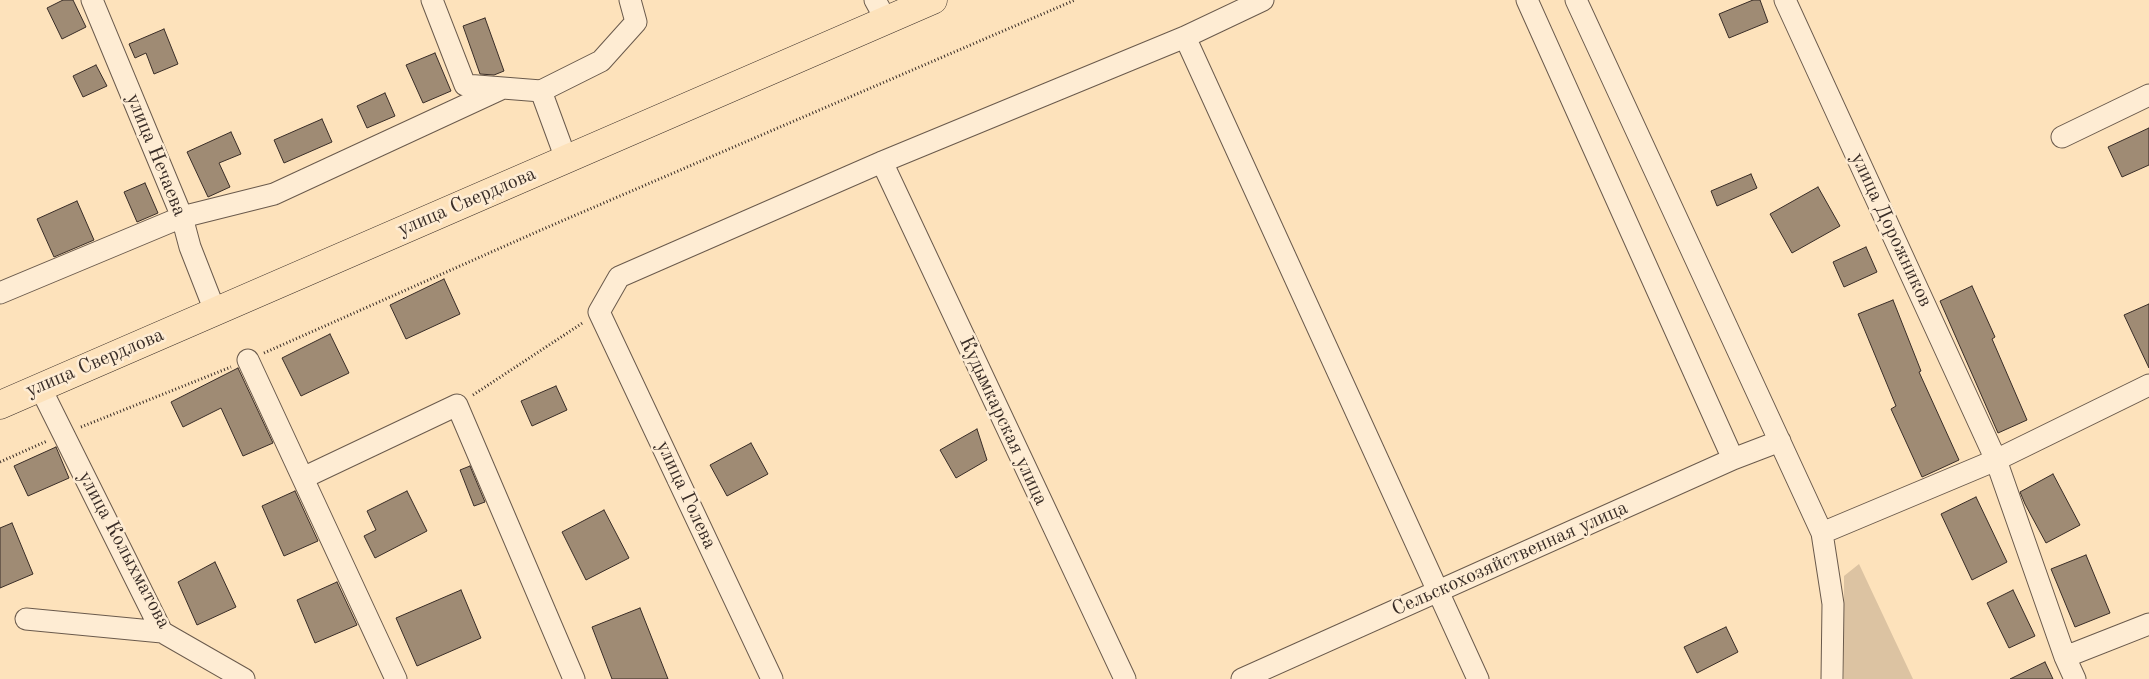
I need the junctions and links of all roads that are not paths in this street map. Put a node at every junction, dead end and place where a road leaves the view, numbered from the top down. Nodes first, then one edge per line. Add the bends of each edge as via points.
1 (92, 0) edge
2 (432, 0) edge
3 (630, 0) edge
4 (933, 0) edge
5 (1264, 0) edge
6 (1527, 0) edge
7 (1576, 0) edge
8 (1785, 0) edge
9 (881, 10) edge
10 (1185, 37) junction
11 (503, 88) junction
12 (542, 92) junction
13 (2149, 95) edge
14 (2062, 137) dead end
15 (566, 159) junction
16 (882, 162) junction
17 (182, 217) junction
18 (0, 292) edge
19 (215, 312) junction
20 (248, 360) road end
21 (2149, 385) edge
22 (40, 387) junction
23 (0, 405) edge
24 (1780, 441) junction
25 (1733, 459) junction
26 (1996, 460) junction
27 (303, 478) junction
28 (1822, 532) junction
29 (1439, 592) junction
30 (26, 619) dead end
31 (2149, 624) edge
32 (162, 632) junction
33 (2065, 657) junction
34 (241, 678) edge
35 (396, 679) edge
36 (574, 679) edge
37 (772, 679) edge
38 (1125, 679) edge
39 (1242, 679) edge
40 (1478, 679) edge
41 (1832, 679) edge
42 (2075, 679) edge

1 - 17 street, улица Нечаева
2 - 11 street via 465,85
3 - 12 street via 636,22 602,60
4 - 9 main road, улица Свердлова
5 - 10 street
6 - 25 street
7 - 24 street
8 - 26 street, улица Дорожников
9 - 15 main road, улица Свердлова
10 - 16 street
10 - 29 street
11 - 12 street
11 - 17 street via 274,194
12 - 15 street
13 - 14 street
15 - 19 main road, улица Свердлова
16 - 37 street, улица Голева via 618,277 599,312
16 - 38 street, Кудымкарская улица
17 - 18 street
17 - 19 street, улица Нечаева
19 - 22 main road, улица Свердлова
20 - 27 street
21 - 26 street
22 - 23 main road, улица Свердлова
22 - 32 street, улица Колыхматова
24 - 25 street, Сельскохозяйственная улица
24 - 28 street
25 - 29 street, Сельскохозяйственная улица
26 - 28 street
26 - 33 street, улица Дорожников
27 - 35 street
27 - 36 street via 457,406
28 - 41 street via 1833,604
29 - 39 street, Сельскохозяйственная улица
29 - 40 street
30 - 32 street
31 - 33 street
32 - 34 street, улица Колыхматова
33 - 42 street, улица Дорожников

